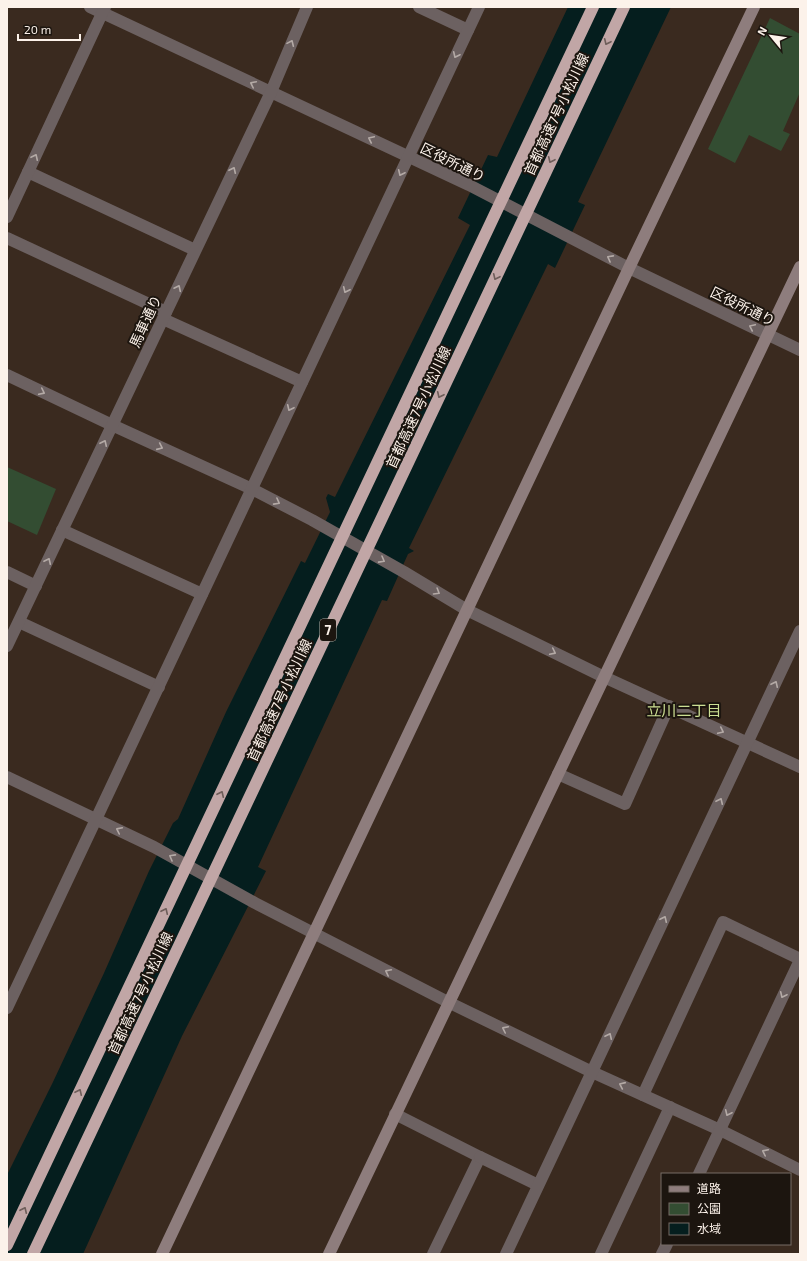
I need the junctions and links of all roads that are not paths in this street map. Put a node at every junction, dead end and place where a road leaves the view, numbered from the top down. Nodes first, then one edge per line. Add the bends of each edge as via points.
1 (90, 7) edge
2 (307, 7) edge
3 (419, 7) edge
4 (479, 7) edge
5 (594, 7) edge
6 (624, 7) edge
7 (754, 7) edge
8 (104, 10) edge
9 (468, 30) junction
10 (271, 92) junction
11 (408, 156) junction
12 (28, 172) junction
13 (7, 217) edge
14 (7, 238) edge
15 (195, 250) junction
16 (800, 267) edge
17 (629, 268) junction
18 (164, 316) junction
19 (768, 334) junction
20 (800, 350) edge
21 (7, 375) edge
22 (302, 382) junction
23 (112, 426) junction
24 (252, 489) junction
25 (62, 530) junction
26 (7, 572) edge
27 (36, 586) junction
28 (202, 594) junction
29 (467, 610) junction
30 (19, 622) junction
31 (800, 631) edge
32 (7, 646) edge
33 (604, 677) junction
34 (159, 686) junction
35 (669, 706) junction
36 (747, 743) junction
37 (800, 767) edge
38 (558, 774) junction
39 (7, 777) edge
40 (96, 819) junction
41 (314, 934) junction
42 (800, 959) edge
43 (448, 1002) junction
44 (7, 1008) edge
45 (592, 1072) junction
46 (643, 1095) junction
47 (670, 1107) junction
48 (395, 1114) junction
49 (720, 1130) junction
50 (480, 1157) junction
51 (800, 1170) edge
52 (699, 1173) edge
53 (538, 1185) junction
54 (7, 1245) edge
55 (666, 1245) edge
56 (33, 1254) edge
57 (162, 1254) edge
58 (329, 1254) edge
59 (433, 1254) edge
60 (506, 1254) edge
61 (601, 1254) edge
62 (662, 1254) edge

1 - 8 street, 区役所通り
10 -> 2 street, 馬車通り
3 - 9 street
4 - 9 street
54 -> 5 highway, 首都高速7号小松川線 / 7, bridge
6 -> 56 highway, 首都高速7号小松川線 / 7, bridge
7 - 17 street
10 -> 8 street, 区役所通り
12 -> 8 street
9 -> 11 street
11 -> 10 street, 区役所通り
15 -> 10 street, 馬車通り
17 -> 11 street, 区役所通り, bridge
11 -> 22 street
12 - 13 street
12 - 15 street
14 - 18 street
18 -> 15 street, 馬車通り
16 - 19 street
19 -> 17 street, 区役所通り
17 - 29 street
18 - 22 street
18 - 23 street, 馬車通り
19 - 20 street, 区役所通り
19 - 33 street
21 -> 23 street
22 -> 24 street
23 -> 24 street
25 -> 23 street, 馬車通り
24 - 28 street
24 -> 29 street, bridge via 312,520
27 -> 25 street, 馬車通り
25 - 28 street
26 - 27 street
27 - 30 street, 馬車通り
28 - 34 street
29 -> 33 street
29 - 41 street
30 - 32 street, 馬車通り
30 - 34 street
36 -> 31 street
33 - 35 street
33 - 38 street
34 - 40 street
35 -> 36 street
35 - 38 street via 625,804
36 - 37 street
45 -> 36 street
38 - 43 street
39 - 40 street
41 -> 40 street, bridge via 154,847
40 - 44 street
43 -> 41 street
41 - 57 street
42 - 46 street via 723,922
42 -> 49 street
45 -> 43 street
43 - 48 street
46 -> 45 street
45 - 53 street
46 - 47 street
47 - 49 street
47 - 61 street
48 - 50 street
48 - 58 street
51 -> 49 street
49 - 52 street
50 - 53 street
50 - 59 street
53 - 60 street
55 - 62 street

